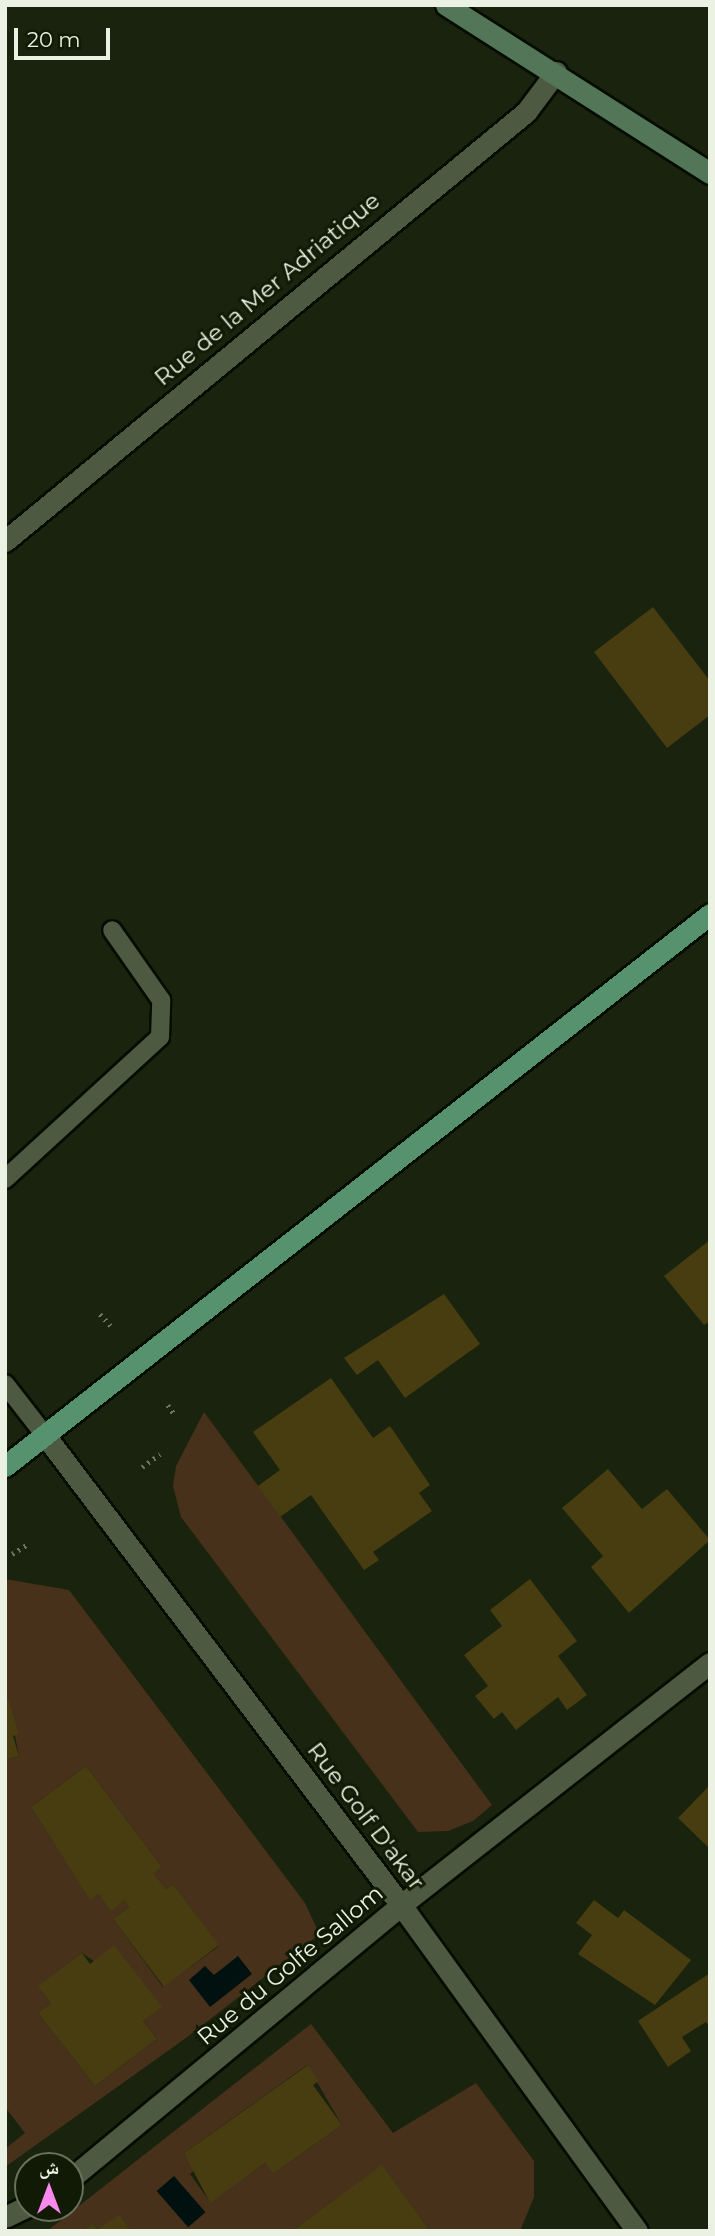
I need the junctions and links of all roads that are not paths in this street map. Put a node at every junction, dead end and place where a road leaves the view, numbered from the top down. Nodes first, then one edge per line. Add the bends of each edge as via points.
1 (446, 5) edge
2 (556, 72) junction
3 (710, 173) edge
4 (5, 541) edge
5 (710, 914) edge
6 (112, 930) dead end
7 (5, 1179) edge
8 (5, 1384) edge
9 (47, 1438) junction
10 (5, 1466) edge
11 (710, 1663) edge
12 (401, 1905) junction
13 (84, 2167) edge
14 (625, 2227) edge

1 - 2 main road
2 - 3 main road
2 - 4 street, Rue de la Mer Adriatique via 526,112
5 - 9 main road
6 - 7 lane via 161,1000 160,1037
8 - 9 lane
9 - 10 main road
9 - 12 street, Rue Golf D'akar
11 - 12 street, Rue du Golfe Sallom
12 - 13 street, Rue du Golfe Sallom
12 - 14 street, Rue Golf D'akar

